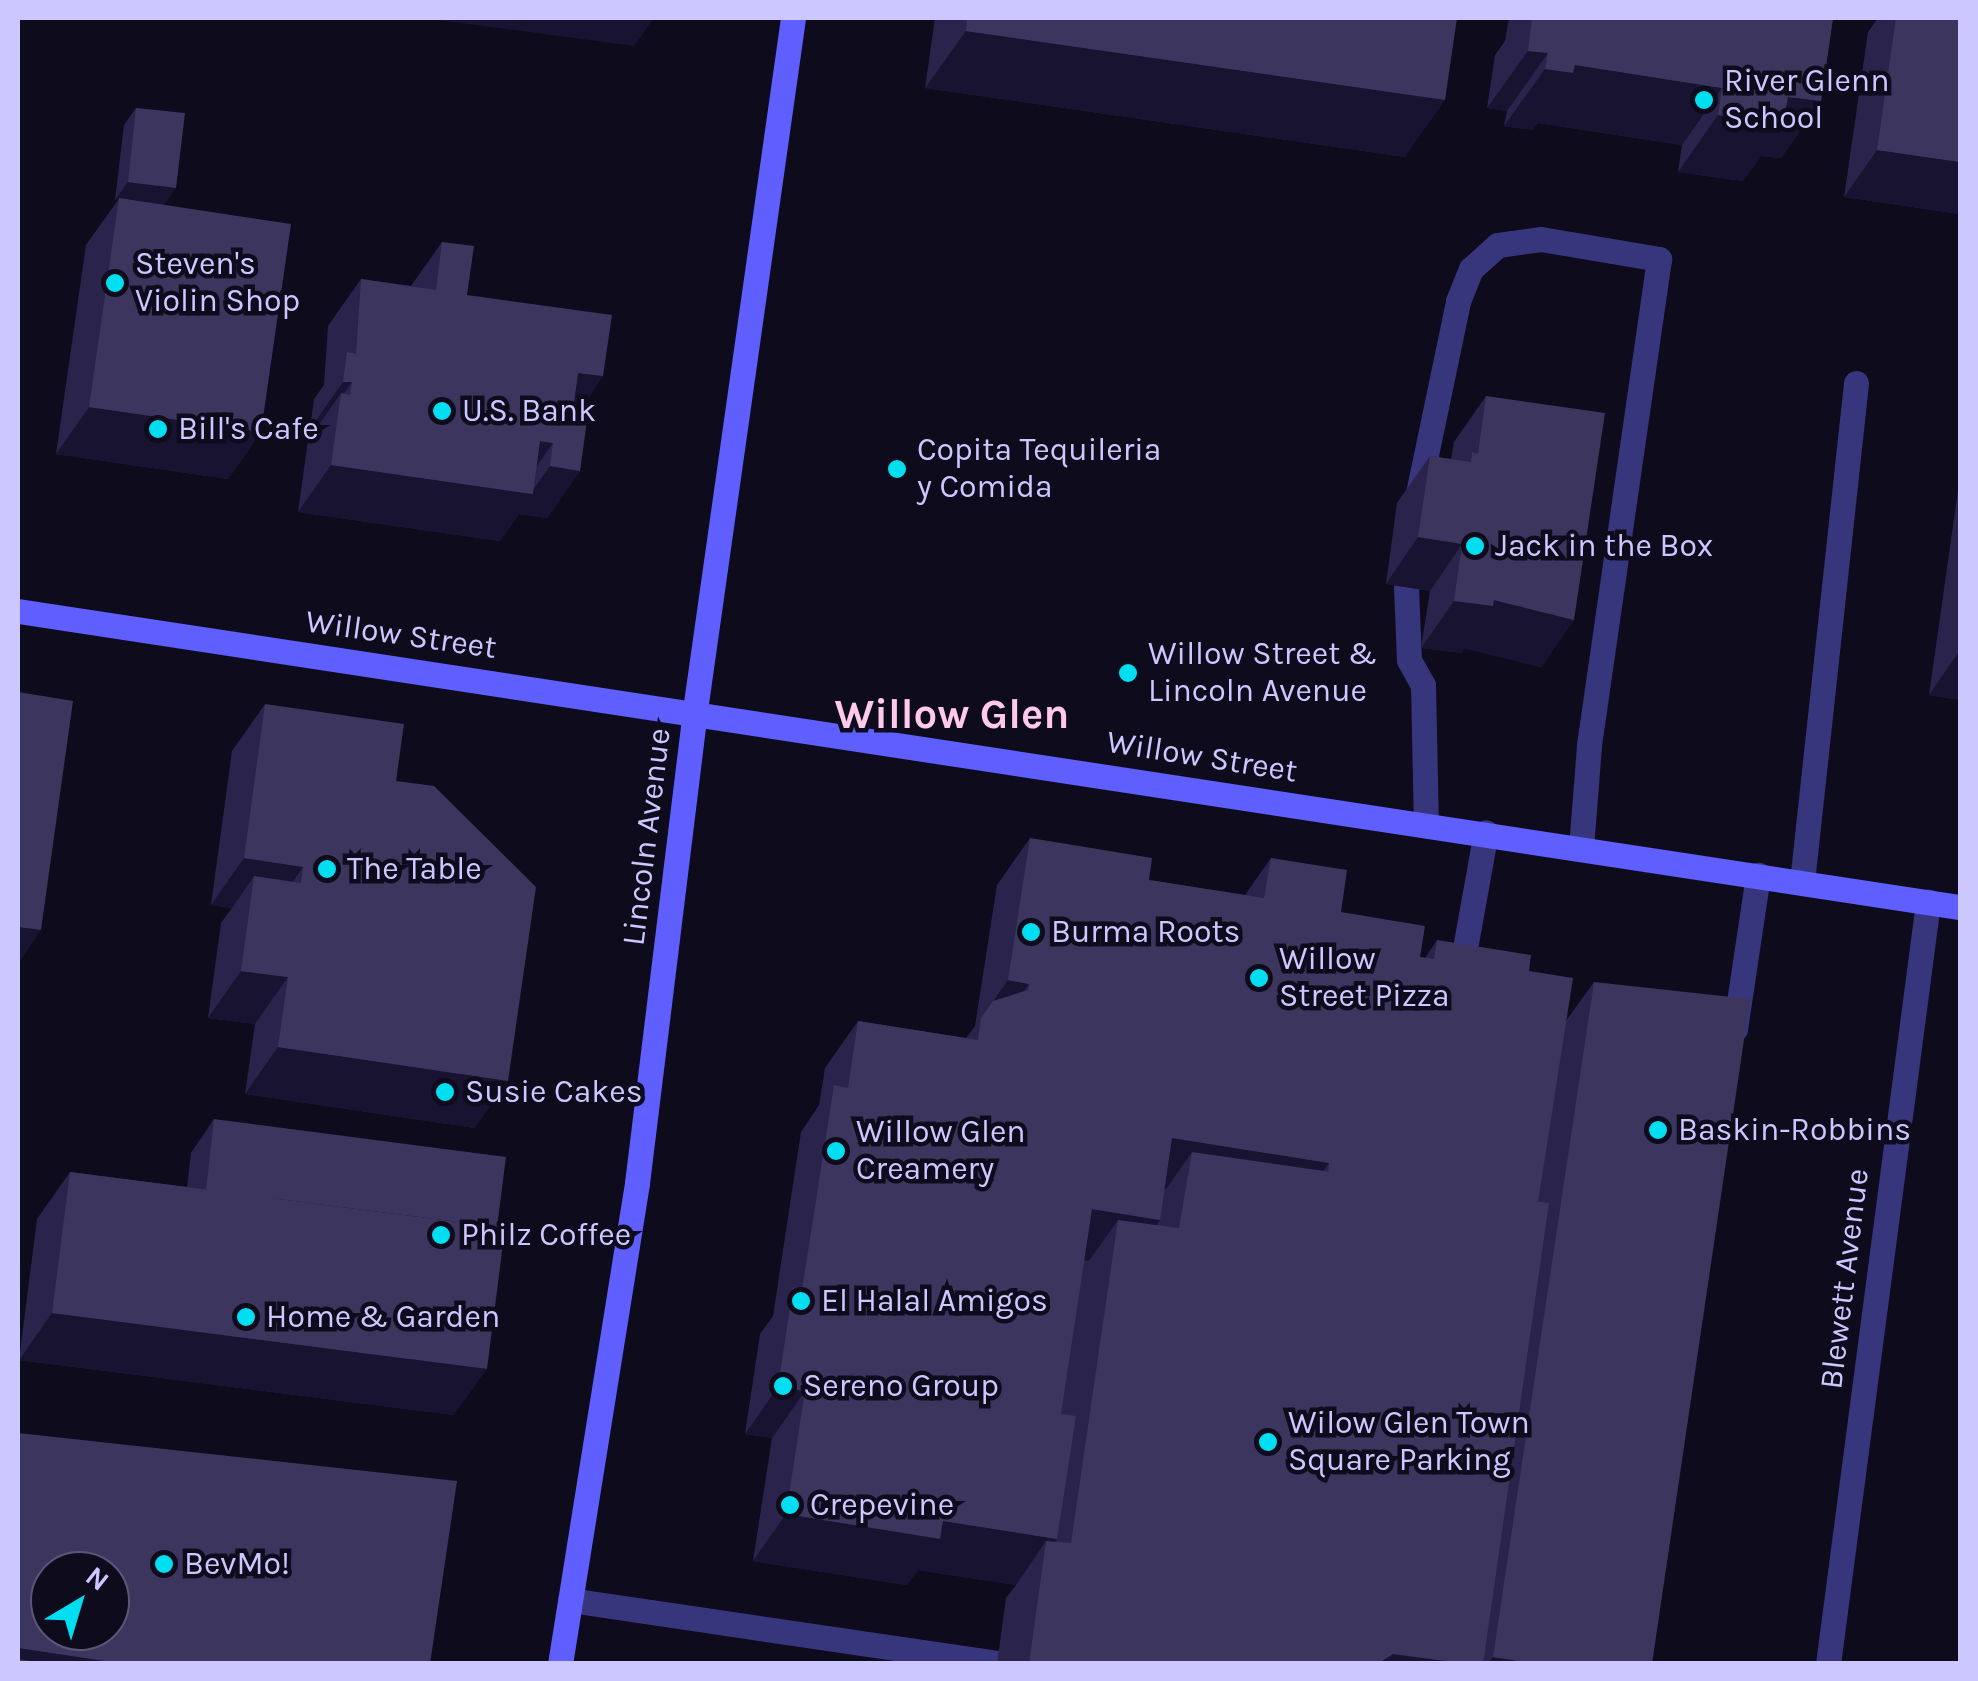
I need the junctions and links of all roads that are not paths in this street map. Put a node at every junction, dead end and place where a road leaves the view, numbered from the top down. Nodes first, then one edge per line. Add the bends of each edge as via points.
1 (793, 18) edge
2 (1856, 383) dead end
3 (1416, 506) dead end
4 (1406, 588) dead end
5 (18, 612) edge
6 (696, 710) junction
7 (1426, 824) junction
8 (1486, 832) junction
9 (1581, 848) junction
10 (1758, 875) junction
11 (1802, 882) junction
12 (1928, 902) junction
13 (1960, 907) edge
14 (1456, 996) edge
15 (1730, 1060) edge
16 (570, 1600) junction
17 (560, 1664) edge
18 (1003, 1664) edge
19 (1828, 1664) edge

1 - 6 main road, Lincoln Avenue
2 - 11 street
3 - 9 street via 1458,301 1471,269 1498,244 1541,239 1659,259 1589,746
4 - 7 street via 1410,660 1425,704
5 - 6 main road, Willow Street
6 - 7 main road, Willow Street
6 - 16 main road, Lincoln Avenue via 637,1183
7 - 8 main road, Willow Street
8 - 9 main road, Willow Street
8 - 14 street
9 - 10 main road, Willow Street
10 - 11 main road, Willow Street
10 - 15 street
11 - 12 main road, Willow Street
12 - 13 main road, Willow Street
12 - 19 street, Blewett Avenue
16 - 17 main road, Lincoln Avenue
16 - 18 street

